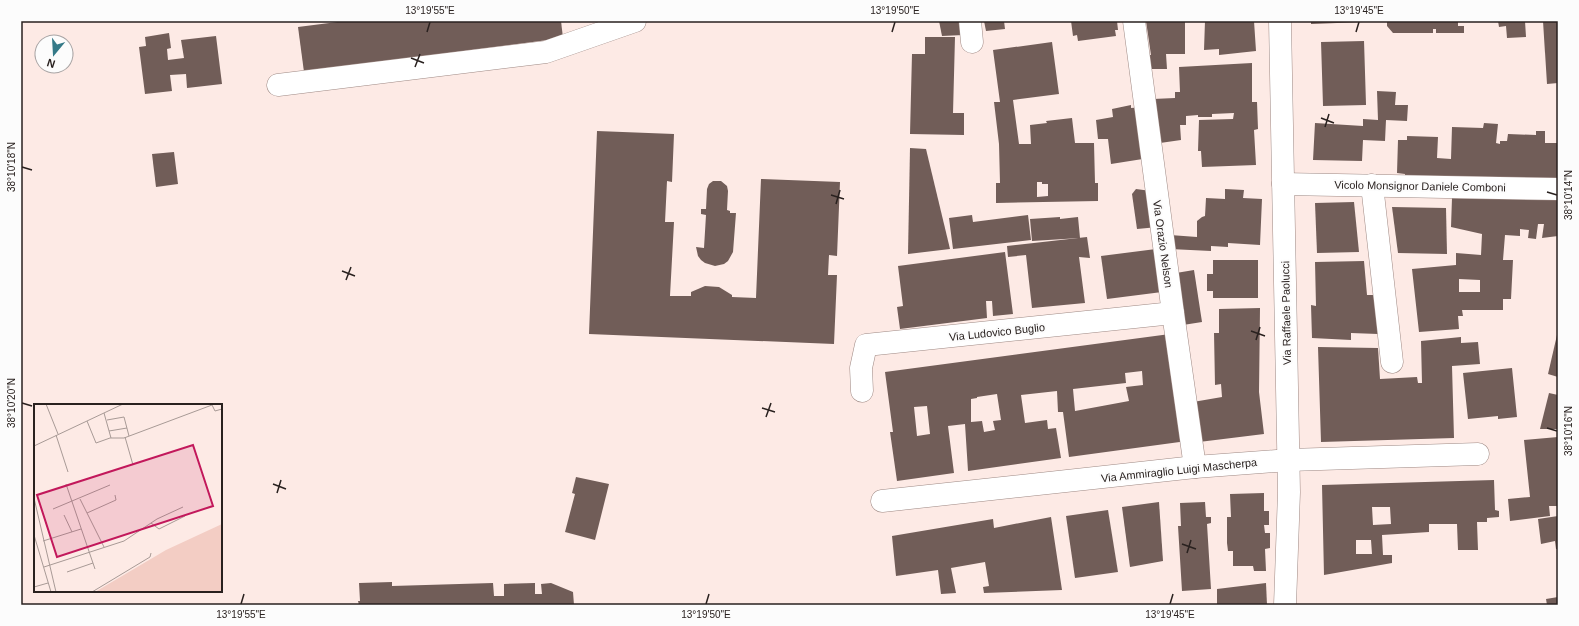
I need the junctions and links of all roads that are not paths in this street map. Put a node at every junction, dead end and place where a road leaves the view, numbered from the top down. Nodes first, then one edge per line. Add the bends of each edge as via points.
1 (1134, 21) edge
2 (1280, 21) edge
3 (620, 23) edge
4 (278, 84) dead end
5 (1283, 184) junction
6 (1372, 185) junction
7 (1558, 189) edge
8 (1173, 313) junction
9 (1392, 362) dead end
10 (862, 391) dead end
11 (1478, 454) dead end
12 (1289, 460) junction
13 (1195, 467) junction
14 (882, 502) dead end
15 (1285, 605) edge

1 - 8 street, Via Orazio Nelson
2 - 5 street, Via Raffaele Paolucci
3 - 4 street via 546,52
5 - 6 street, Vicolo Monsignor Daniele Comboni
5 - 12 street, Via Raffaele Paolucci
6 - 7 street, Vicolo Monsignor Daniele Comboni
6 - 9 street
8 - 10 street, Via Ludovico Buglio via 866,345 861,368
8 - 13 street, Via Orazio Nelson
11 - 12 street, Via Ammiraglio Luigi Mascherpa
12 - 13 street, Via Ammiraglio Luigi Mascherpa
12 - 15 street, Via Raffaele Paolucci
13 - 14 street, Via Ammiraglio Luigi Mascherpa

